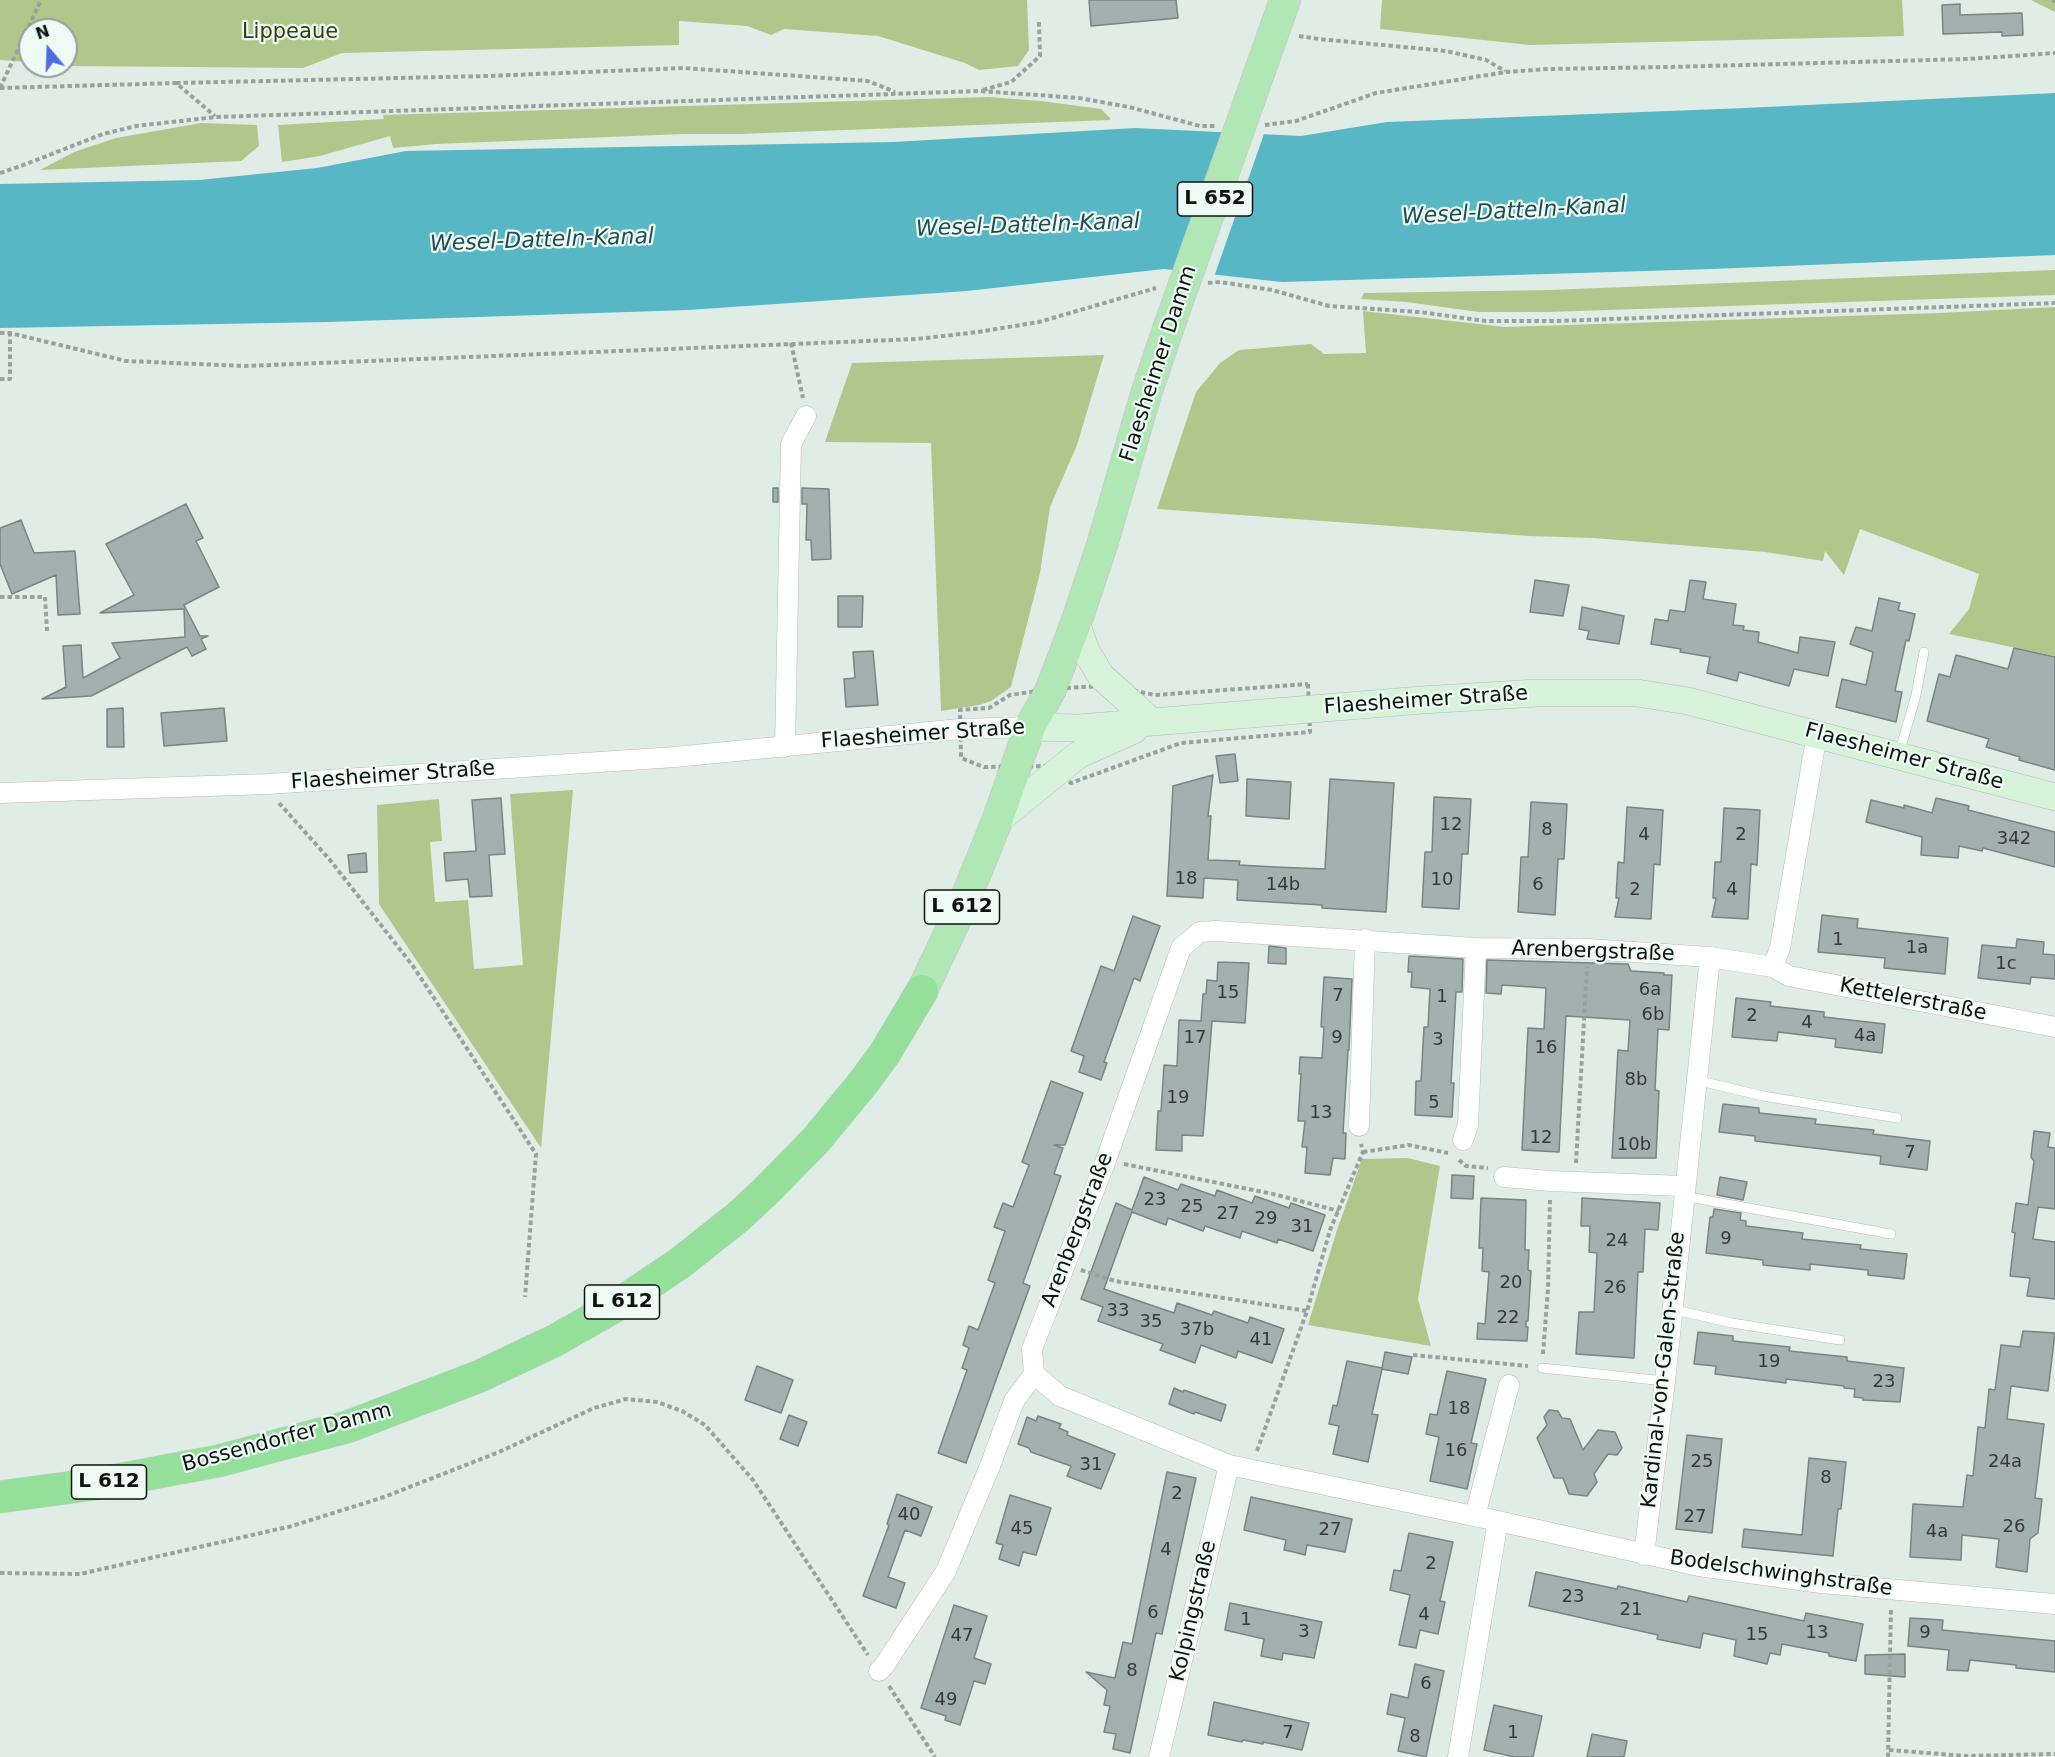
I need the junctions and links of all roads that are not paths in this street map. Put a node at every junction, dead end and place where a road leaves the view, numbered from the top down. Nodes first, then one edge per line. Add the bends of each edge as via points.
1 (1285, 0) edge
2 (806, 416) road end
3 (1076, 623) junction
4 (1924, 652) dead end
5 (1152, 722) junction
6 (1030, 727) junction
7 (1818, 735) junction
8 (785, 747) junction
9 (1899, 756) junction
10 (0, 793) edge
11 (2055, 797) edge
12 (997, 821) junction
13 (1365, 939) junction
14 (1476, 948) junction
15 (1710, 957) junction
16 (1773, 967) junction
17 (922, 991) joint
18 (2055, 1027) edge
19 (1696, 1080) junction
20 (1897, 1118) dead end
21 (1359, 1126) road end
22 (1463, 1140) dead end
23 (1504, 1177) road end
24 (1684, 1191) junction
25 (1891, 1234) dead end
26 (1671, 1309) junction
27 (1840, 1340) dead end
28 (1542, 1368) road end
29 (1034, 1374) junction
30 (1665, 1381) junction
31 (1509, 1385) dead end
32 (1229, 1465) junction
33 (0, 1497) edge
34 (1474, 1516) junction
35 (1498, 1521) junction
36 (1644, 1555) junction
37 (2055, 1604) edge
38 (879, 1671) road end
39 (1159, 1757) edge
40 (1458, 1757) edge

1 - 3 main road, Flaesheimer Damm / L 652, bridge via 1146,394
2 - 8 street via 791,444
3 - 5 main road via 1101,676
3 - 6 main road, Flaesheimer Damm / L 652 via 1051,689
4 - 9 lane
5 - 6 main road, Flaesheimer Straße via 1079,728
5 - 7 main road, Flaesheimer Straße via 1422,699 1611,692 1688,701
5 - 12 main road via 1078,755
6 - 8 street, Flaesheimer Straße via 960,729
6 - 12 main road, Bossendorfer Damm / L 612
7 - 9 main road, Flaesheimer Straße
7 - 16 street via 1780,948
8 - 10 street, Flaesheimer Straße via 675,758 268,784
9 - 11 main road, Flaesheimer Straße
12 - 17 main road, Bossendorfer Damm / L 612
13 - 14 street, Arenbergstraße
13 - 21 street
13 - 29 street, Arenbergstraße via 1216,931 1200,932 1180,948 1106,1160 1032,1349
14 - 15 street, Arenbergstraße via 1588,949
14 - 22 street via 1468,1125
15 - 16 street
15 - 19 street, Kardinal-von-Galen-Straße
16 - 18 street, Kettelerstraße via 1789,976
17 - 33 highway, Bossendorfer Damm / L 612 via 863,1083 816,1140 765,1192 680,1263 554,1341 426,1398 337,1429 218,1461
19 - 20 lane via 1762,1096
19 - 24 street, Kardinal-von-Galen-Straße
23 - 24 street
24 - 25 lane
24 - 26 street, Kardinal-von-Galen-Straße
26 - 27 lane
26 - 30 street, Kardinal-von-Galen-Straße
28 - 30 lane
29 - 32 street, Bodelschwinghstraße via 1060,1396
29 - 38 street via 1014,1401 946,1571
30 - 36 street, Kardinal-von-Galen-Straße
31 - 34 street
32 - 34 street, Bodelschwinghstraße
32 - 39 street, Kolpingstraße
34 - 35 street, Bodelschwinghstraße
35 - 36 street, Bodelschwinghstraße
35 - 40 street
36 - 37 street, Bodelschwinghstraße via 1753,1575

